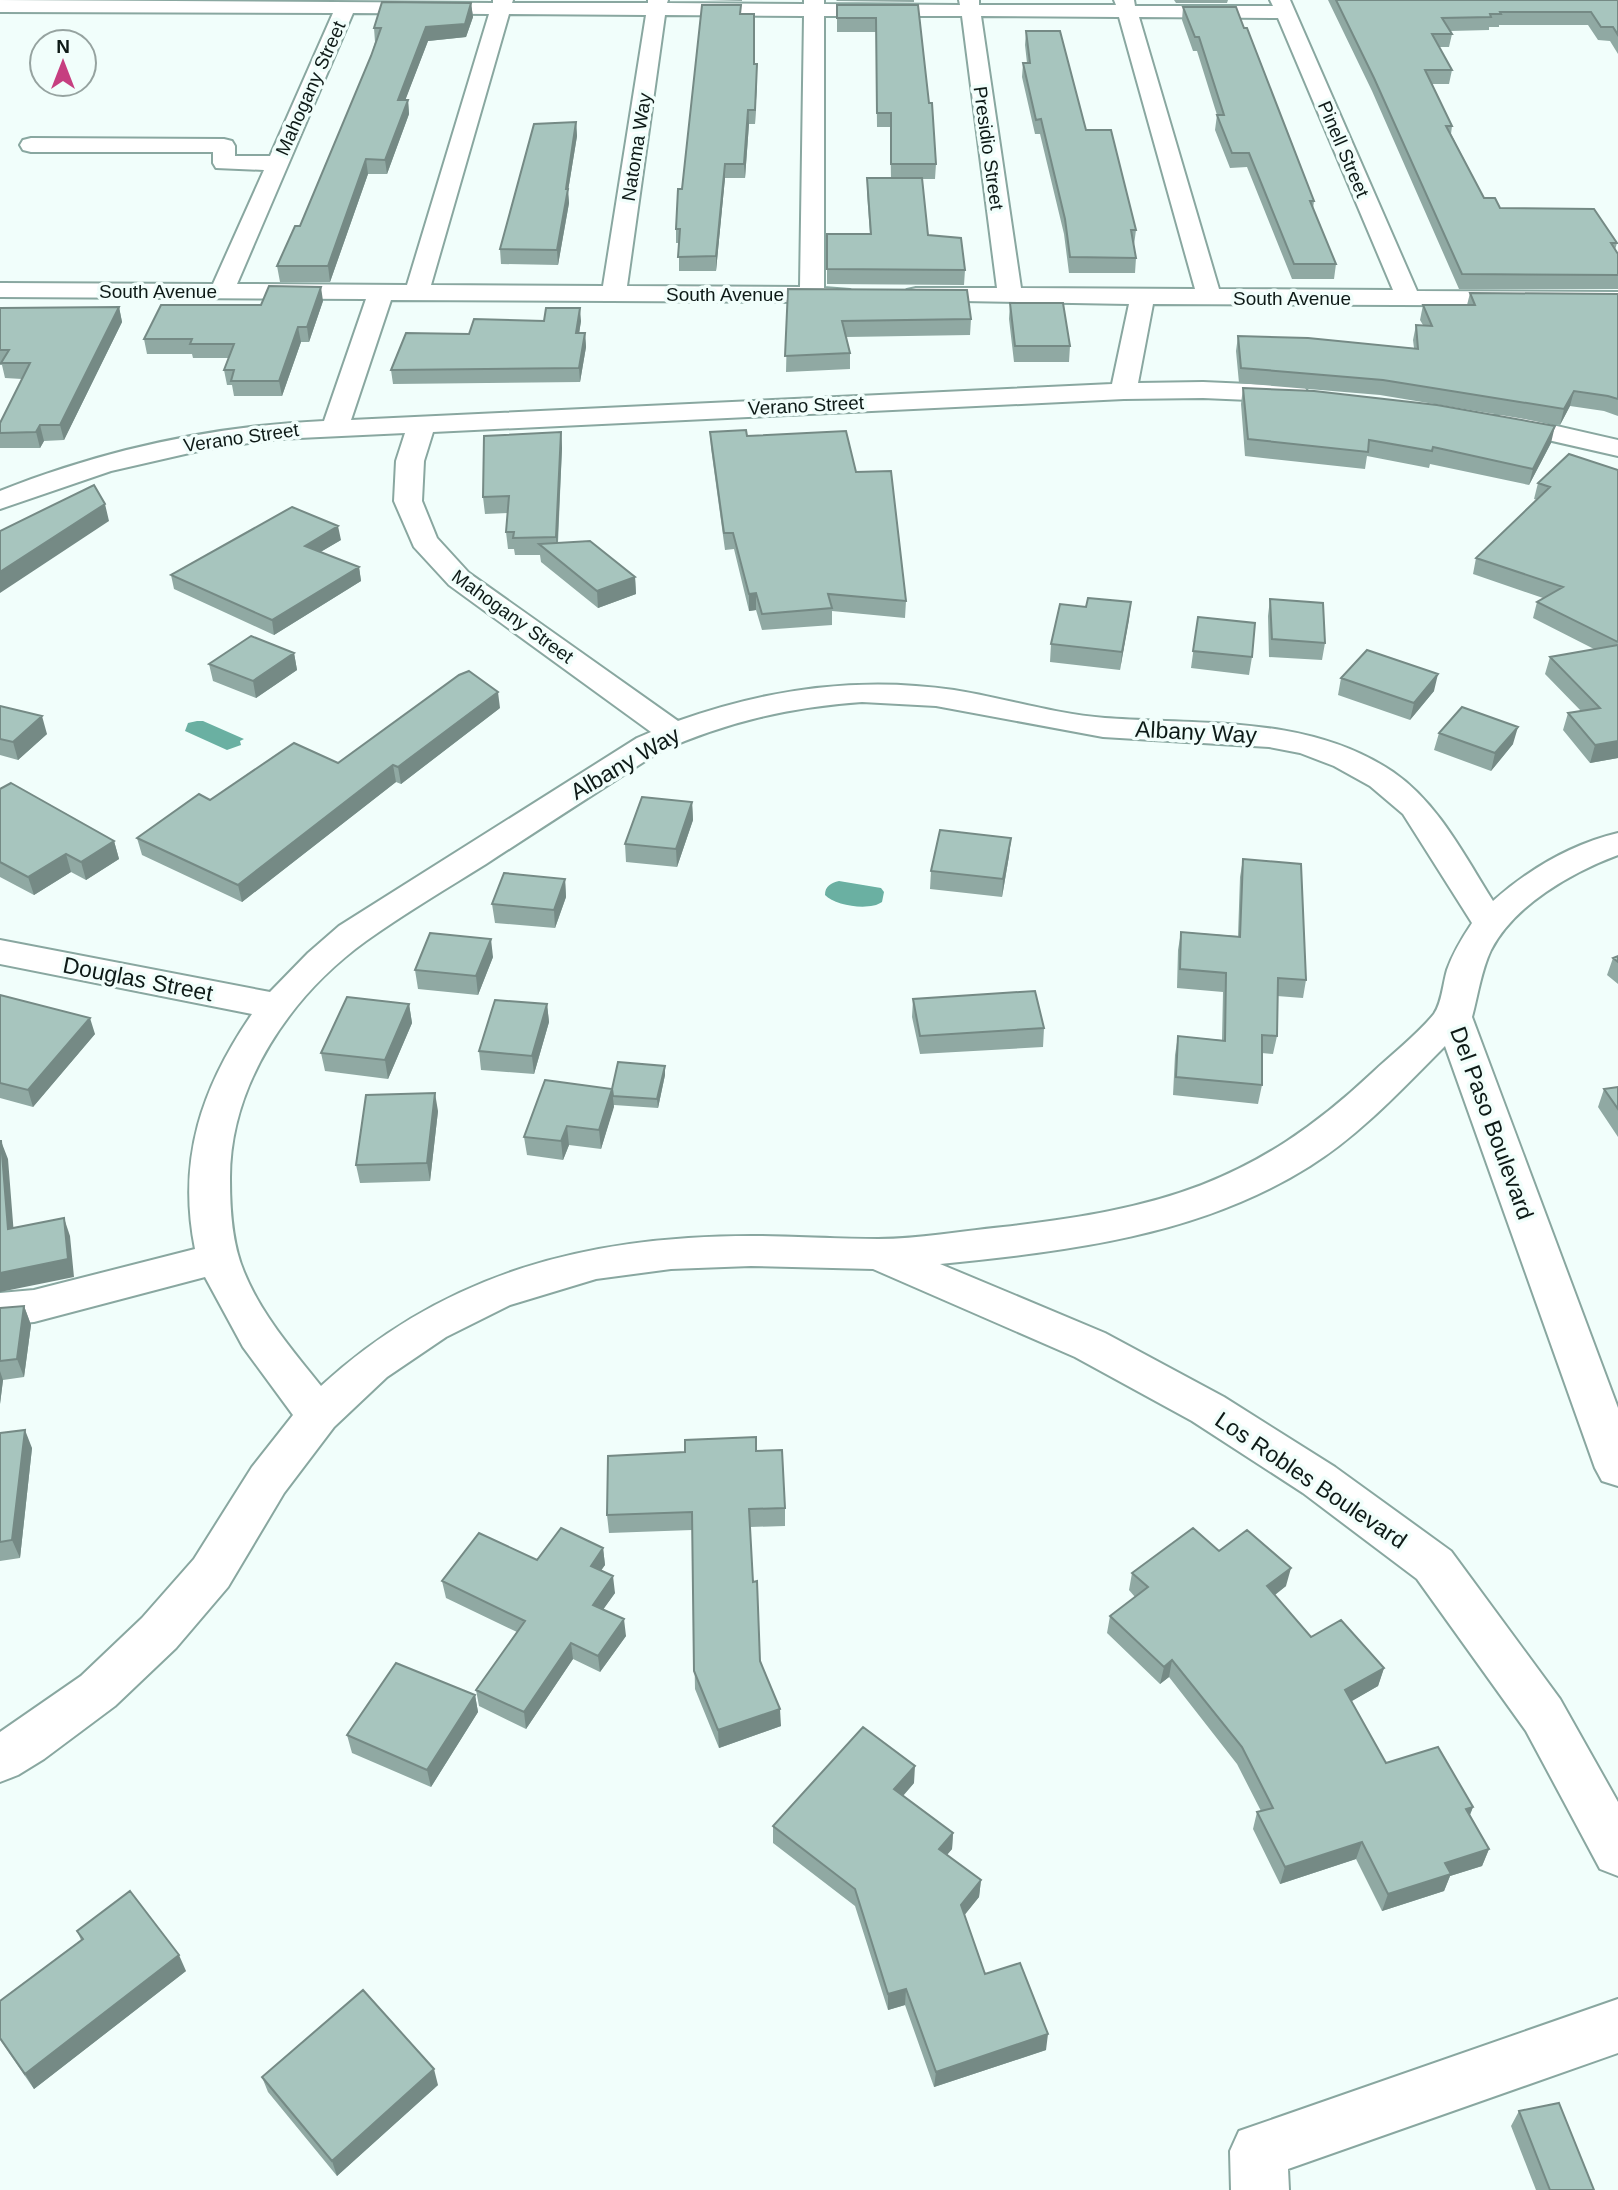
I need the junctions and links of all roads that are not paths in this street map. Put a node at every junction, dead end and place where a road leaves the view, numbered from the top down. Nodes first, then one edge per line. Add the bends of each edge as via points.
1 (41, 3) edge
2 (195, 3) edge
3 (347, 4) edge
4 (502, 4) edge
5 (658, 4) edge
6 (814, 5) edge
7 (970, 5) edge
8 (0, 6) edge
9 (1125, 6) edge
10 (1282, 6) edge
11 (31, 145) dead end
12 (277, 163) junction
13 (0, 290) edge
14 (222, 291) junction
15 (381, 292) junction
16 (417, 292) junction
17 (614, 294) junction
18 (812, 295) junction
19 (864, 295) edge
20 (891, 295) edge
21 (1010, 296) junction
22 (1143, 297) junction
23 (1209, 297) junction
24 (1408, 298) junction
25 (1618, 299) edge
26 (1124, 391) junction
27 (1325, 397) edge
28 (1475, 416) edge
29 (422, 423) junction
30 (335, 427) junction
31 (1618, 448) edge
32 (0, 501) edge
33 (674, 733) junction
34 (1618, 844) edge
35 (1491, 925) junction
36 (0, 952) edge
37 (276, 1006) junction
38 (1453, 1017) junction
39 (877, 1254) junction
40 (220, 1258) junction
41 (0, 1309) edge
42 (318, 1415) junction
43 (1618, 1468) edge
44 (0, 1759) edge
45 (1618, 1852) edge
46 (1618, 2026) edge
47 (1260, 2190) edge

1 - 2 street
1 - 8 street
2 - 3 street
3 - 4 street
3 - 12 street, Mahogany Street
4 - 5 street
4 - 16 street
5 - 6 street
5 - 17 street, Natoma Way
6 - 7 street
6 - 18 street
7 - 9 street
7 - 21 street, Presidio Street
9 - 10 street
9 - 23 street
10 - 24 street, Pinell Street
11 - 12 street via 224,146 224,163
12 - 14 street, Mahogany Street
13 - 14 street, South Avenue
14 - 15 street, South Avenue
15 - 16 street, South Avenue
15 - 30 street
16 - 17 street, South Avenue
17 - 18 street, South Avenue
18 - 19 street, South Avenue
20 - 21 street, South Avenue
21 - 22 street, South Avenue
22 - 23 street, South Avenue
22 - 26 street
23 - 24 street, South Avenue
24 - 25 street, South Avenue
26 - 27 street, Verano Street via 1243,391
26 - 29 street, Verano Street
28 - 31 street
29 - 30 street, Verano Street
29 - 33 street, Mahogany Street via 410,461 408,501 424,541 459,579
30 - 32 street, Verano Street via 232,436 139,454
33 - 35 street, Albany Way via 746,708 798,698 880,693 935,697 1100,727 1243,732 1294,741 1342,756 1401,793 1416,808
33 - 37 street, Albany Way via 374,918 310,968
34 - 35 street, Del Paso Boulevard via 1561,868 1523,893
35 - 38 street, Del Paso Boulevard via 1475,945
36 - 37 street, Douglas Street
37 - 40 street, Albany Way via 239,1060 209,1155 212,1229
38 - 39 street, Los Robles Boulevard via 1341,1121 1299,1155 1247,1184 1188,1208 1122,1225
38 - 43 street, Del Paso Boulevard
39 - 42 street, Los Robles Boulevard via 671,1254 562,1271 495,1294 431,1325 372,1365
39 - 45 street, Los Robles Boulevard via 1090,1345 1208,1409 1319,1480 1434,1565 1543,1715
40 - 41 street via 34,1306
40 - 42 street, Albany Way via 226,1280 252,1328
42 - 44 street, Los Robles Boulevard via 268,1480 211,1573 159,1633 98,1690
46 - 47 street via 1259,2151

